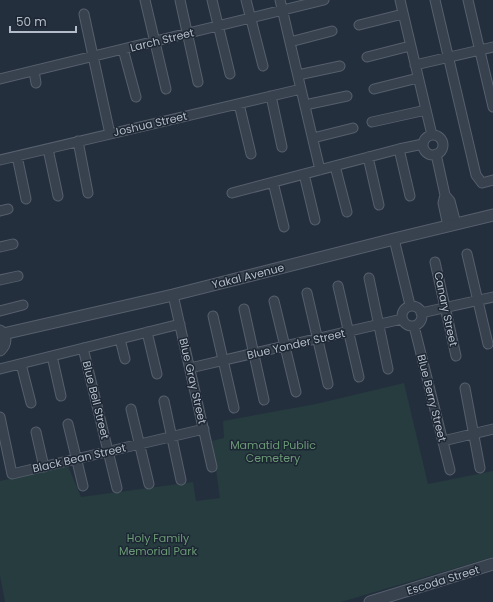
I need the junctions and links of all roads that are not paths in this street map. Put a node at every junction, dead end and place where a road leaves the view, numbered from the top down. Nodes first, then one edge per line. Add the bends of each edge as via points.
1 (145, 0) edge
2 (180, 0) edge
3 (212, 0) edge
4 (246, 0) edge
5 (280, 0) edge
6 (324, 0) edge
7 (400, 0) edge
8 (435, 0) edge
9 (468, 0) edge
10 (314, 1) edge
11 (282, 11) junction
12 (84, 14) dead end
13 (403, 14) junction
14 (250, 18) junction
15 (359, 25) dead end
16 (218, 26) junction
17 (332, 31) dead end
18 (188, 34) junction
19 (155, 41) junction
20 (290, 42) junction
21 (410, 46) junction
22 (493, 47) edge
23 (123, 49) junction
24 (480, 50) junction
25 (94, 56) junction
26 (367, 57) dead end
27 (448, 58) junction
28 (415, 65) junction
29 (263, 66) dead end
30 (340, 66) dead end
31 (34, 71) junction
32 (230, 74) dead end
33 (298, 75) junction
34 (418, 78) junction
35 (0, 79) edge
36 (490, 81) edge
37 (198, 82) dead end
38 (36, 83) dead end
39 (166, 89) dead end
40 (301, 89) junction
41 (374, 89) dead end
42 (271, 96) junction
43 (347, 96) dead end
44 (136, 97) dead end
45 (239, 104) junction
46 (305, 105) junction
47 (493, 106) edge
48 (426, 110) junction
49 (372, 122) dead end
50 (353, 128) dead end
51 (110, 134) junction
52 (432, 135) junction
53 (313, 138) junction
54 (78, 142) junction
55 (423, 144) junction
56 (282, 147) dead end
57 (48, 149) junction
58 (399, 150) junction
59 (251, 154) dead end
60 (436, 154) junction
61 (17, 156) junction
62 (368, 157) junction
63 (0, 160) edge
64 (335, 166) junction
65 (320, 170) junction
66 (304, 174) junction
67 (493, 180) edge
68 (273, 182) junction
69 (88, 193) dead end
70 (232, 193) dead end
71 (58, 196) dead end
72 (410, 196) dead end
73 (26, 199) dead end
74 (379, 204) dead end
75 (347, 212) dead end
76 (493, 215) edge
77 (315, 220) dead end
78 (452, 225) junction
79 (284, 227) dead end
80 (394, 238) junction
81 (13, 244) dead end
82 (0, 247) edge
83 (467, 254) dead end
84 (436, 262) dead end
85 (18, 276) dead end
86 (369, 278) dead end
87 (0, 280) edge
88 (338, 286) dead end
89 (307, 293) dead end
90 (173, 295) junction
91 (493, 296) edge
92 (478, 300) junction
93 (274, 301) dead end
94 (23, 305) dead end
95 (410, 305) junction
96 (445, 308) junction
97 (244, 309) dead end
98 (0, 312) edge
99 (421, 313) junction
100 (212, 316) dead end
101 (402, 319) junction
102 (180, 324) junction
103 (378, 324) junction
104 (414, 326) junction
105 (349, 331) junction
106 (147, 332) junction
107 (2, 333) edge
108 (318, 338) junction
109 (120, 339) junction
110 (488, 344) dead end
111 (285, 346) junction
112 (83, 348) junction
113 (0, 350) edge
114 (254, 353) junction
115 (52, 356) junction
116 (456, 356) dead end
117 (125, 359) dead end
118 (223, 360) junction
119 (21, 364) junction
120 (190, 368) junction
121 (0, 369) edge
122 (388, 369) dead end
123 (157, 374) dead end
124 (359, 377) dead end
125 (328, 384) dead end
126 (465, 388) dead end
127 (296, 392) dead end
128 (61, 396) dead end
129 (264, 400) dead end
130 (164, 401) dead end
131 (31, 403) dead end
132 (234, 408) dead end
133 (131, 409) dead end
134 (0, 417) edge
135 (68, 424) dead end
136 (204, 429) junction
137 (493, 429) edge
138 (1, 430) edge
139 (36, 432) dead end
140 (474, 434) junction
141 (172, 436) junction
142 (442, 441) junction
143 (140, 444) junction
144 (108, 452) junction
145 (77, 459) junction
146 (44, 467) junction
147 (212, 467) dead end
148 (480, 468) dead end
149 (450, 470) dead end
150 (181, 480) dead end
151 (149, 484) dead end
152 (83, 486) dead end
153 (117, 488) dead end
154 (493, 564) edge
155 (370, 602) edge

1 - 19 street
2 - 18 street
3 - 16 street
4 - 14 street
5 - 11 street
6 - 10 street, Larch Street
7 - 13 street
8 - 27 street
9 - 24 street
10 - 11 street, Larch Street
11 - 14 street, Larch Street
11 - 20 street
12 - 25 street
13 - 15 street
13 - 21 street
14 - 16 street, Larch Street
14 - 29 street
16 - 18 street, Larch Street
16 - 32 street
17 - 20 street
18 - 19 street, Larch Street
18 - 37 street
19 - 23 street, Larch Street
19 - 39 street
20 - 33 street
21 - 26 street
21 - 28 street
22 - 24 street
23 - 25 street, Larch Street
23 - 44 street
24 - 27 street
24 - 36 street
25 - 31 street, Larch Street via 53,62
25 - 51 street
27 - 28 street
27 - 67 street via 476,175 482,183
28 - 34 street
30 - 33 street
31 - 35 street, Larch Street
31 - 38 street
33 - 40 street
34 - 41 street
34 - 48 street
36 - 47 street
40 - 42 street, Joshua Street
40 - 46 street
42 - 45 street, Joshua Street
42 - 56 street
43 - 46 street
45 - 51 street, Joshua Street
45 - 59 street
46 - 53 street
48 - 49 street
48 - 52 street
50 - 53 street
51 - 54 street, Joshua Street
52 - 55 street via 426,138
52 - 60 street via 442,143 440,152
53 - 65 street
54 - 57 street, Joshua Street
54 - 69 street
55 - 58 street
55 - 60 street via 427,153
57 - 61 street, Joshua Street
57 - 71 street
58 - 62 street
58 - 72 street
60 - 78 street via 445,195 443,203
61 - 63 street, Joshua Street
61 - 73 street
62 - 64 street
62 - 74 street
64 - 65 street
64 - 75 street
65 - 66 street
66 - 68 street
66 - 77 street
68 - 70 street
68 - 79 street
76 - 78 street, Yakal Avenue
78 - 80 street, Yakal Avenue
80 - 90 street, Yakal Avenue
80 - 95 street
81 - 82 street
83 - 92 street
84 - 96 street, Canary Street
85 - 87 street
86 - 103 street
88 - 105 street
89 - 108 street
90 - 102 street, Blue Gray Street
90 - 107 street, Yakal Avenue
91 - 92 street
92 - 96 street
92 - 110 street
93 - 111 street
94 - 98 street
95 - 99 street via 418,308
95 - 101 street via 403,310
96 - 99 street
96 - 116 street, Canary Street
97 - 114 street
99 - 104 street via 420,321
100 - 118 street
101 - 103 street, Blue Yonder Street
101 - 104 street via 405,324
102 - 106 street
102 - 120 street, Blue Gray Street
103 - 105 street, Blue Yonder Street
103 - 122 street
104 - 142 street, Blue Berry Street
105 - 108 street, Blue Yonder Street
105 - 124 street
106 - 109 street
106 - 123 street
107 - 113 street via 5,342
108 - 111 street, Blue Yonder Street
108 - 125 street
109 - 112 street
109 - 117 street
111 - 114 street, Blue Yonder Street
111 - 127 street
112 - 115 street
112 - 144 street, Blue Bell Street
114 - 118 street, Blue Yonder Street
114 - 129 street
115 - 119 street
115 - 128 street
118 - 120 street, Blue Yonder Street
118 - 132 street
119 - 121 street
119 - 131 street
120 - 136 street, Blue Gray Street
126 - 140 street
130 - 141 street
133 - 143 street
134 - 138 street, Black Bean Street
135 - 145 street
136 - 141 street, Black Bean Street
136 - 147 street, Blue Gray Street
137 - 140 street
138 - 146 street, Black Bean Street via 12,474
139 - 146 street
140 - 142 street
140 - 148 street
141 - 143 street, Black Bean Street
141 - 150 street
142 - 149 street, Blue Berry Street
143 - 144 street, Black Bean Street
143 - 151 street
144 - 145 street, Black Bean Street
144 - 153 street, Blue Bell Street
145 - 146 street, Black Bean Street
145 - 152 street
154 - 155 street, Escoda Street

